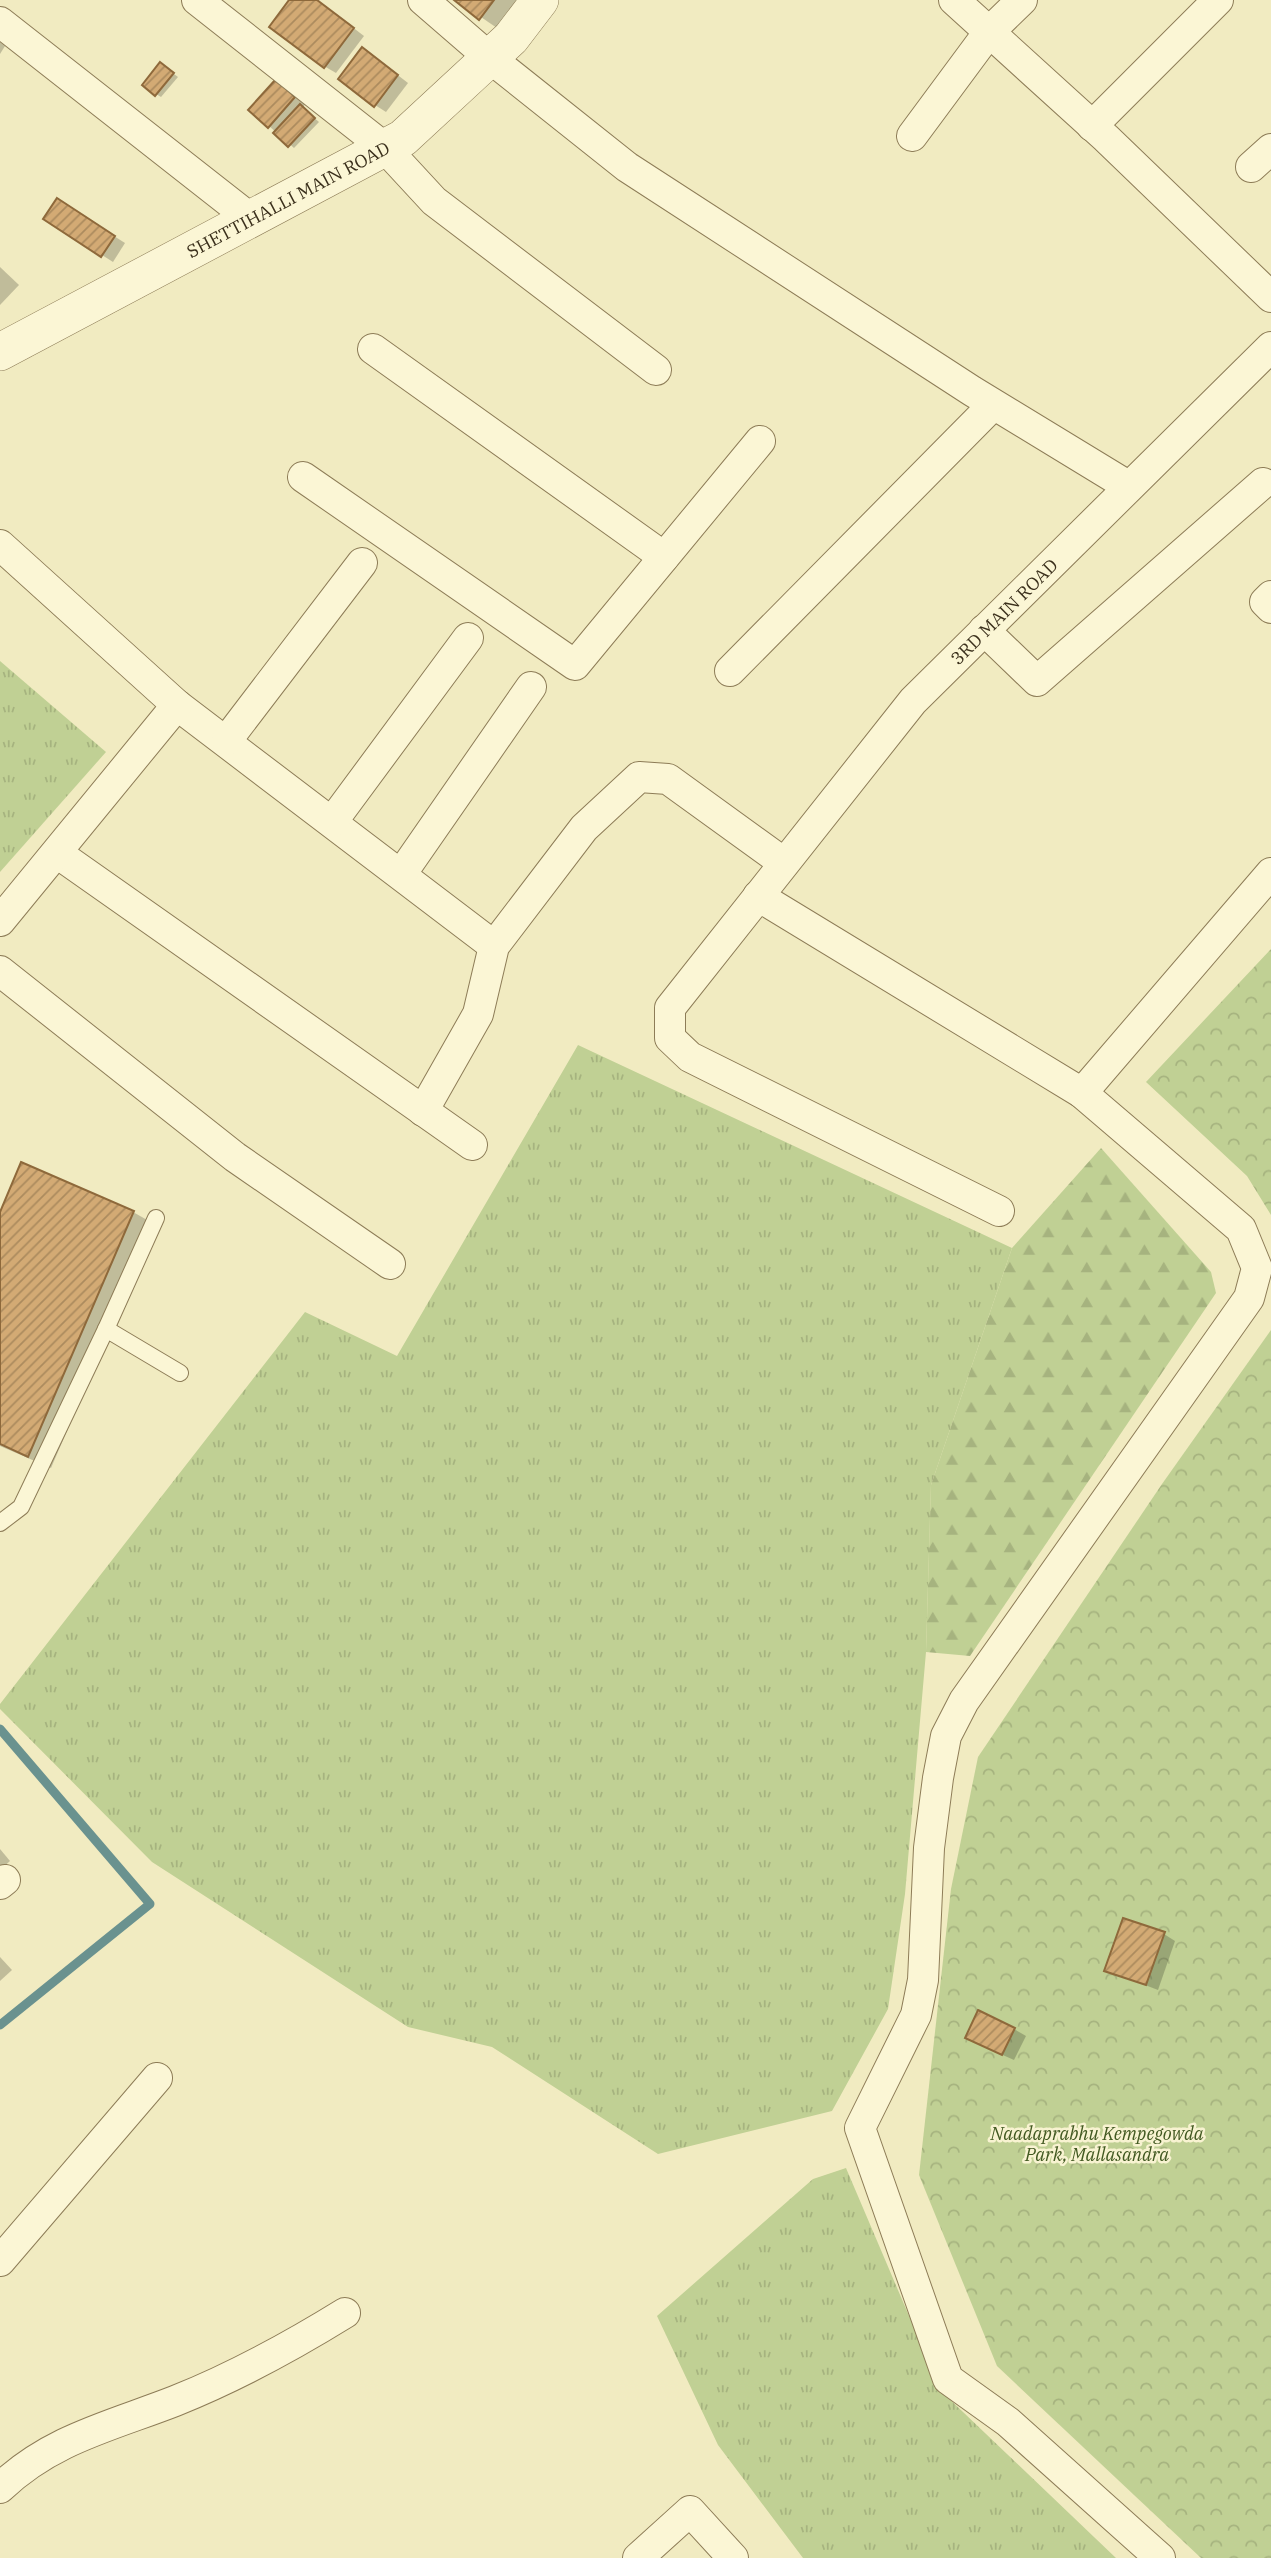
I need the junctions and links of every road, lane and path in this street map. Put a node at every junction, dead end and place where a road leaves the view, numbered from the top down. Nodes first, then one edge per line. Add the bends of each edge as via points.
1 (197, 0) edge
2 (424, 0) edge
3 (540, 0) edge
4 (954, 0) edge
5 (1022, 0) edge
6 (1218, 0) edge
7 (0, 22) edge
8 (989, 32) junction
9 (490, 58) junction
10 (1092, 126) junction
11 (912, 136) dead end
12 (385, 148) junction
13 (251, 219) junction
14 (1271, 297) edge
15 (1271, 347) edge
16 (373, 349) dead end
17 (0, 352) edge
18 (656, 370) dead end
19 (993, 405) junction
20 (760, 441) dead end
21 (303, 477) dead end
22 (1263, 483) dead end
23 (1128, 486) junction
24 (0, 545) edge
25 (664, 557) junction
26 (362, 563) dead end
27 (1271, 596) edge
28 (1271, 608) edge
29 (984, 630) junction
30 (468, 638) dead end
31 (730, 671) dead end
32 (531, 687) dead end
33 (177, 705) junction
34 (227, 740) junction
35 (332, 822) junction
36 (57, 853) junction
37 (783, 863) junction
38 (402, 873) junction
39 (1271, 873) edge
40 (758, 896) junction
41 (0, 921) edge
42 (494, 946) junction
43 (0, 971) edge
44 (1082, 1093) junction
45 (423, 1111) junction
46 (472, 1145) dead end
47 (999, 1211) dead end
48 (156, 1218) dead end
49 (390, 1264) dead end
50 (106, 1329) junction
51 (180, 1373) dead end
52 (0, 1523) edge
53 (158, 2078) dead end
54 (0, 2261) edge
55 (345, 2313) dead end
56 (0, 2488) edge
57 (638, 2558) edge
58 (733, 2558) edge
59 (1160, 2558) edge

1 - 12 street
2 - 9 street
3 - 9 street, SHETTIHALLI MAIN ROAD
4 - 8 street
5 - 8 street
6 - 10 street
7 - 13 street
8 - 10 street
8 - 11 street
9 - 12 street, SHETTIHALLI MAIN ROAD via 403,138
9 - 19 street via 627,167
10 - 14 street
12 - 13 street, SHETTIHALLI MAIN ROAD
12 - 18 street via 434,201
13 - 17 street, SHETTIHALLI MAIN ROAD
15 - 23 street, 3RD MAIN ROAD
16 - 25 street
19 - 23 street
19 - 31 street
20 - 25 street
21 - 25 street via 575,665
22 - 29 street via 1037,681
23 - 29 street, 3RD MAIN ROAD
24 - 33 street
26 - 34 street
27 - 28 street via 1265,602
29 - 37 street, 3RD MAIN ROAD via 913,701
30 - 35 street
32 - 38 street
33 - 34 street
33 - 36 street
34 - 35 street
35 - 38 street
36 - 41 street
36 - 45 street
37 - 40 street, 3RD MAIN ROAD
37 - 42 street via 668,779 639,777 584,828
38 - 42 street
39 - 44 street
40 - 44 street
40 - 47 street, 3RD MAIN ROAD via 670,1008 670,1038 690,1056
42 - 45 street via 478,1014
43 - 49 street via 236,1157
44 - 59 street via 1241,1229 1256,1268 1249,1298 964,1701 946,1736 929,1848 923,1980 916,2015 860,2128 948,2379 1008,2422
45 - 46 street
48 - 50 lane
50 - 51 lane
50 - 52 lane via 21,1507
53 - 54 street
55 - 56 street via 274,2357 59,2444
57 - 58 street via 690,2511

